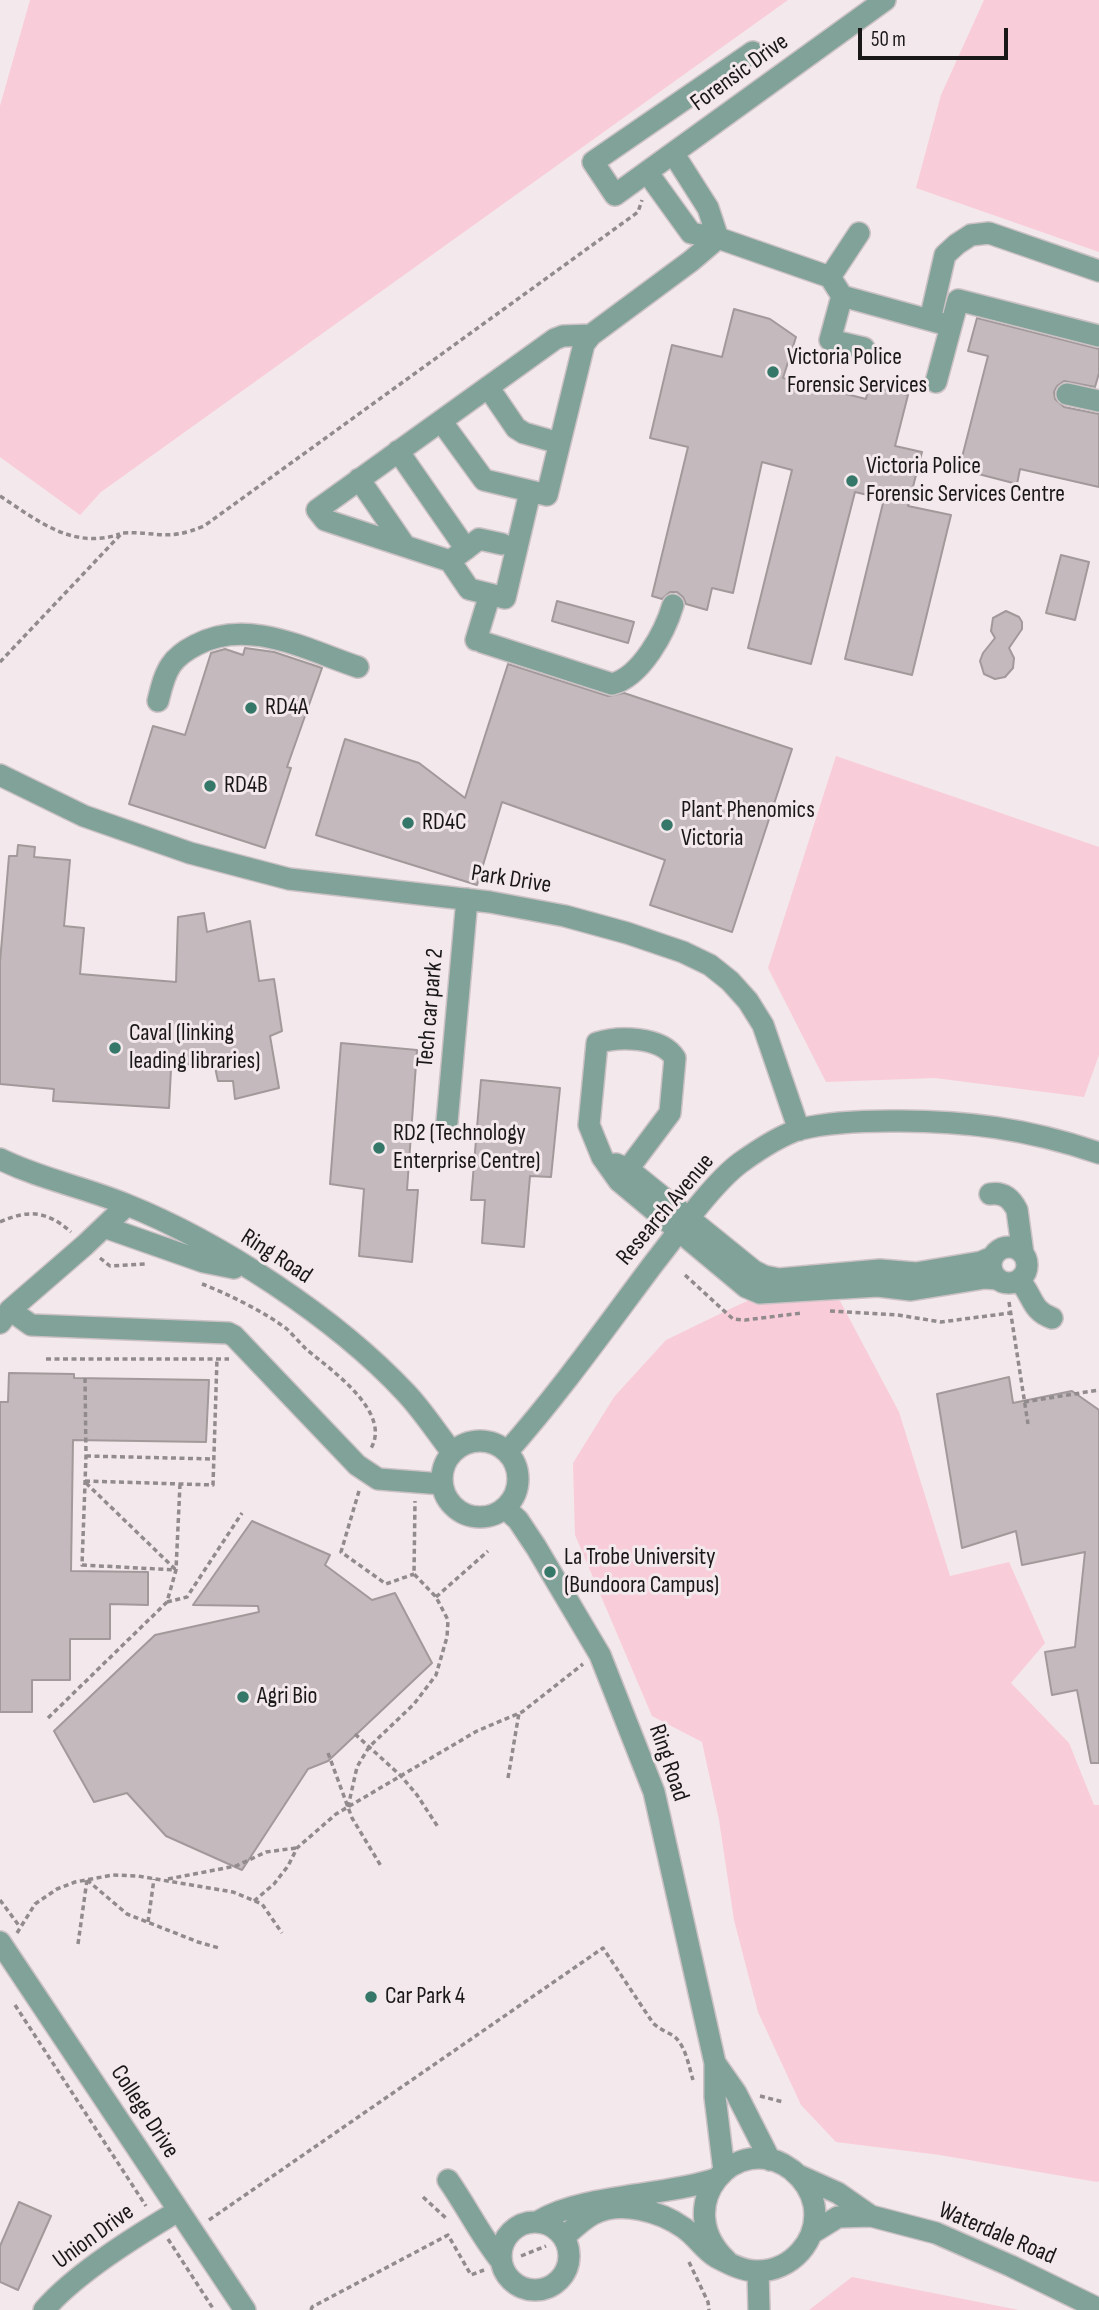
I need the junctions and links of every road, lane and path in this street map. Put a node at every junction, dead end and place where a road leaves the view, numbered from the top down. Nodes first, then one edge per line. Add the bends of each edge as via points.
1 (885, 0) edge
2 (753, 52) dead end
3 (673, 153) junction
4 (636, 180) junction
5 (859, 233) dead end
6 (718, 239) junction
7 (1099, 271) edge
8 (830, 277) junction
9 (842, 296) junction
10 (930, 320) junction
11 (951, 326) junction
12 (591, 335) junction
13 (1099, 336) edge
14 (864, 348) dead end
15 (936, 382) dead end
16 (488, 387) junction
17 (1067, 394) dead end
18 (1099, 401) edge
19 (441, 421) junction
20 (559, 443) junction
21 (398, 451) junction
22 (359, 480) junction
23 (530, 492) junction
24 (0, 496) edge
25 (122, 533) junction
26 (502, 544) dead end
27 (405, 546) junction
28 (458, 555) junction
29 (490, 594) junction
30 (673, 605) dead end
31 (0, 663) edge
32 (358, 667) dead end
33 (158, 701) dead end
34 (0, 775) edge
35 (467, 899) junction
36 (447, 1122) dead end
37 (799, 1130) junction
38 (1099, 1153) edge
39 (0, 1159) edge
40 (28, 1173) junction
41 (0, 1175) edge
42 (623, 1175) junction
43 (990, 1194) dead end
44 (127, 1205) junction
45 (0, 1222) edge
46 (685, 1224) junction
47 (104, 1227) junction
48 (85, 1245) junction
49 (1023, 1254) junction
50 (993, 1257) junction
51 (155, 1265) dead end
52 (253, 1272) junction
53 (685, 1275) dead end
54 (191, 1280) dead end
55 (1007, 1280) junction
56 (827, 1311) dead end
57 (805, 1312) dead end
58 (1010, 1313) junction
59 (5, 1316) edge
60 (1052, 1318) dead end
61 (46, 1359) dead end
62 (217, 1359) junction
63 (236, 1359) dead end
64 (85, 1378) dead end
65 (1099, 1390) edge
66 (1024, 1402) junction
67 (1028, 1424) dead end
68 (452, 1452) junction
69 (507, 1452) junction
70 (86, 1456) junction
71 (366, 1456) dead end
72 (214, 1459) junction
73 (85, 1481) junction
74 (180, 1484) junction
75 (442, 1484) junction
76 (359, 1491) dead end
77 (416, 1501) dead end
78 (505, 1508) junction
79 (242, 1513) dead end
80 (488, 1551) dead end
81 (176, 1570) junction
82 (414, 1574) junction
83 (436, 1597) junction
84 (167, 1602) junction
85 (598, 1652) junction
86 (519, 1713) junction
87 (48, 1718) dead end
88 (355, 1734) dead end
89 (369, 1747) junction
90 (328, 1753) dead end
91 (401, 1776) junction
92 (508, 1779) dead end
93 (348, 1807) junction
94 (438, 1826) dead end
95 (297, 1848) junction
96 (381, 1866) dead end
97 (155, 1879) junction
98 (87, 1880) junction
99 (163, 1880) junction
100 (0, 1900) edge
101 (254, 1901) junction
102 (148, 1922) junction
103 (20, 1927) junction
104 (282, 1933) dead end
105 (78, 1944) dead end
106 (3, 1947) edge
107 (219, 1948) dead end
108 (15, 2005) dead end
109 (726, 2095) junction
110 (783, 2102) dead end
111 (770, 2160) junction
112 (720, 2175) junction
113 (800, 2176) junction
114 (447, 2180) dead end
115 (466, 2206) junction
116 (178, 2211) junction
117 (871, 2216) junction
118 (539, 2221) junction
119 (158, 2223) junction
120 (192, 2231) junction
121 (813, 2233) junction
122 (508, 2234) junction
123 (564, 2237) junction
124 (501, 2261) junction
125 (727, 2261) junction
126 (758, 2272) junction
127 (1099, 2309) edge
128 (44, 2310) edge
129 (214, 2310) edge
130 (245, 2310) edge
131 (759, 2310) edge

1 - 3 street, Forensic Drive
2 - 4 street via 593,162 615,195
3 - 4 street, Forensic Drive
3 - 6 street via 708,208
4 - 6 street via 691,233
4 - 25 path via 642,199 638,212 204,526 165,537
5 - 8 street
6 - 8 street
6 - 12 street
7 - 10 street via 989,233 971,235 949,250 942,262
8 - 9 street
9 - 10 street
9 - 14 street via 830,340
10 - 11 street
11 - 13 street via 958,300
11 - 15 street
12 - 16 street via 555,339
12 - 20 street via 579,357
16 - 19 street
16 - 20 street via 516,428
17 - 18 street
19 - 21 street
19 - 23 street via 484,480
20 - 23 street via 547,495
21 - 22 street
21 - 28 street
22 - 27 street
22 - 27 street via 317,510 325,520
23 - 29 street via 505,598
24 - 25 path via 70,537 98,540
25 - 31 path
26 - 28 street via 479,539
27 - 28 street
28 - 29 street via 469,589
29 - 30 street via 479,641 612,684 635,670 660,637
32 - 33 street via 255,634 219,635 178,656
34 - 35 street, Park Drive via 41,797 190,853 289,879
35 - 36 street, Tech car park 2
35 - 37 street, Park Drive via 575,918 710,965 748,1001 763,1026
37 - 38 street, Research Avenue via 869,1121 941,1120 1042,1136
37 - 46 street, Research Avenue via 738,1164
39 - 40 street, Ring Road
40 - 41 street, Ring Road
40 - 44 street, Ring Road
42 - 42 street via 672,1104 675,1058 651,1042 631,1039 597,1043 589,1125 602,1157
42 - 46 street
43 - 49 street via 1004,1195 1014,1203
44 - 47 street
44 - 52 street, Ring Road
45 - 48 path via 29,1213 54,1218
46 - 50 street via 754,1271 779,1279 880,1270 916,1273
46 - 55 street via 724,1271 753,1292 878,1286 911,1290 985,1278
46 - 69 street, Research Avenue
47 - 48 street
47 - 52 street via 204,1262
48 - 51 path via 110,1266
48 - 59 street
49 - 50 street via 1007,1247
49 - 55 street via 1026,1271
50 - 55 street via 992,1269
52 - 68 street, Ring Road via 373,1360 408,1395
53 - 57 path via 733,1319
54 - 71 path via 288,1330 342,1378 369,1408 375,1423 375,1443
55 - 58 path
55 - 60 street via 1028,1290 1037,1311
56 - 58 path via 942,1322
58 - 66 path
59 - 75 street via 31,1325 228,1333 357,1465 378,1479
61 - 62 path
62 - 63 path
62 - 72 path
64 - 70 path
65 - 66 path
66 - 67 path
68 - 69 street via 474,1441 486,1441
68 - 75 street via 442,1472
69 - 78 street via 518,1474 518,1486
70 - 72 path
70 - 73 path
72 - 74 path via 213,1485
73 - 74 path
73 - 81 path
73 - 81 path via 82,1564
74 - 81 path
75 - 78 street via 445,1495 461,1513 484,1517
76 - 82 path via 341,1552 386,1584
77 - 82 path
78 - 85 street, Ring Road via 536,1547
79 - 84 path via 187,1597
80 - 83 path
81 - 84 path
82 - 83 path
83 - 89 path via 448,1620 436,1675 414,1704
84 - 87 path
85 - 86 path
85 - 109 street, Ring Road via 654,1792
86 - 91 path via 477,1731
86 - 92 path
88 - 89 path
89 - 91 path
89 - 93 path via 357,1767
90 - 93 path
91 - 93 path
91 - 94 path
93 - 95 path
93 - 96 path
95 - 99 path
95 - 101 path via 274,1884
97 - 98 path via 113,1875
97 - 99 path
97 - 102 path
98 - 102 path via 127,1914
98 - 103 path via 57,1889 35,1904
98 - 105 path
99 - 101 path via 233,1892
100 - 103 path
101 - 104 path via 262,1904
102 - 107 path
103 - 106 path
106 - 116 street, College Drive
108 - 119 path
109 - 110 path
109 - 111 street, Ring Road
109 - 112 street, Ring Road
109 - 120 path via 705,2098 701,2094 675,2036 663,2033 653,2023 603,1948
111 - 112 street via 738,2163
111 - 113 street
112 - 118 street via 670,2191 554,2212
112 - 125 street via 705,2200 704,2223 715,2251
113 - 117 street, Waterdale Road via 838,2193
113 - 121 street via 814,2203
114 - 115 street
115 - 122 street
115 - 124 street
116 - 119 street, Union Drive
116 - 120 street, College Drive
117 - 121 street, Waterdale Road via 838,2217
117 - 127 street, Waterdale Road via 936,2233
118 - 122 street via 519,2225
118 - 123 street
119 - 128 street, Union Drive via 96,2265
119 - 129 path
120 - 130 street, College Drive
121 - 126 street via 800,2254 781,2267
122 - 124 street
123 - 124 street via 569,2254 566,2268 547,2288 519,2286
123 - 125 street via 600,2211 637,2208 685,2229 713,2255
125 - 126 street
126 - 131 street

